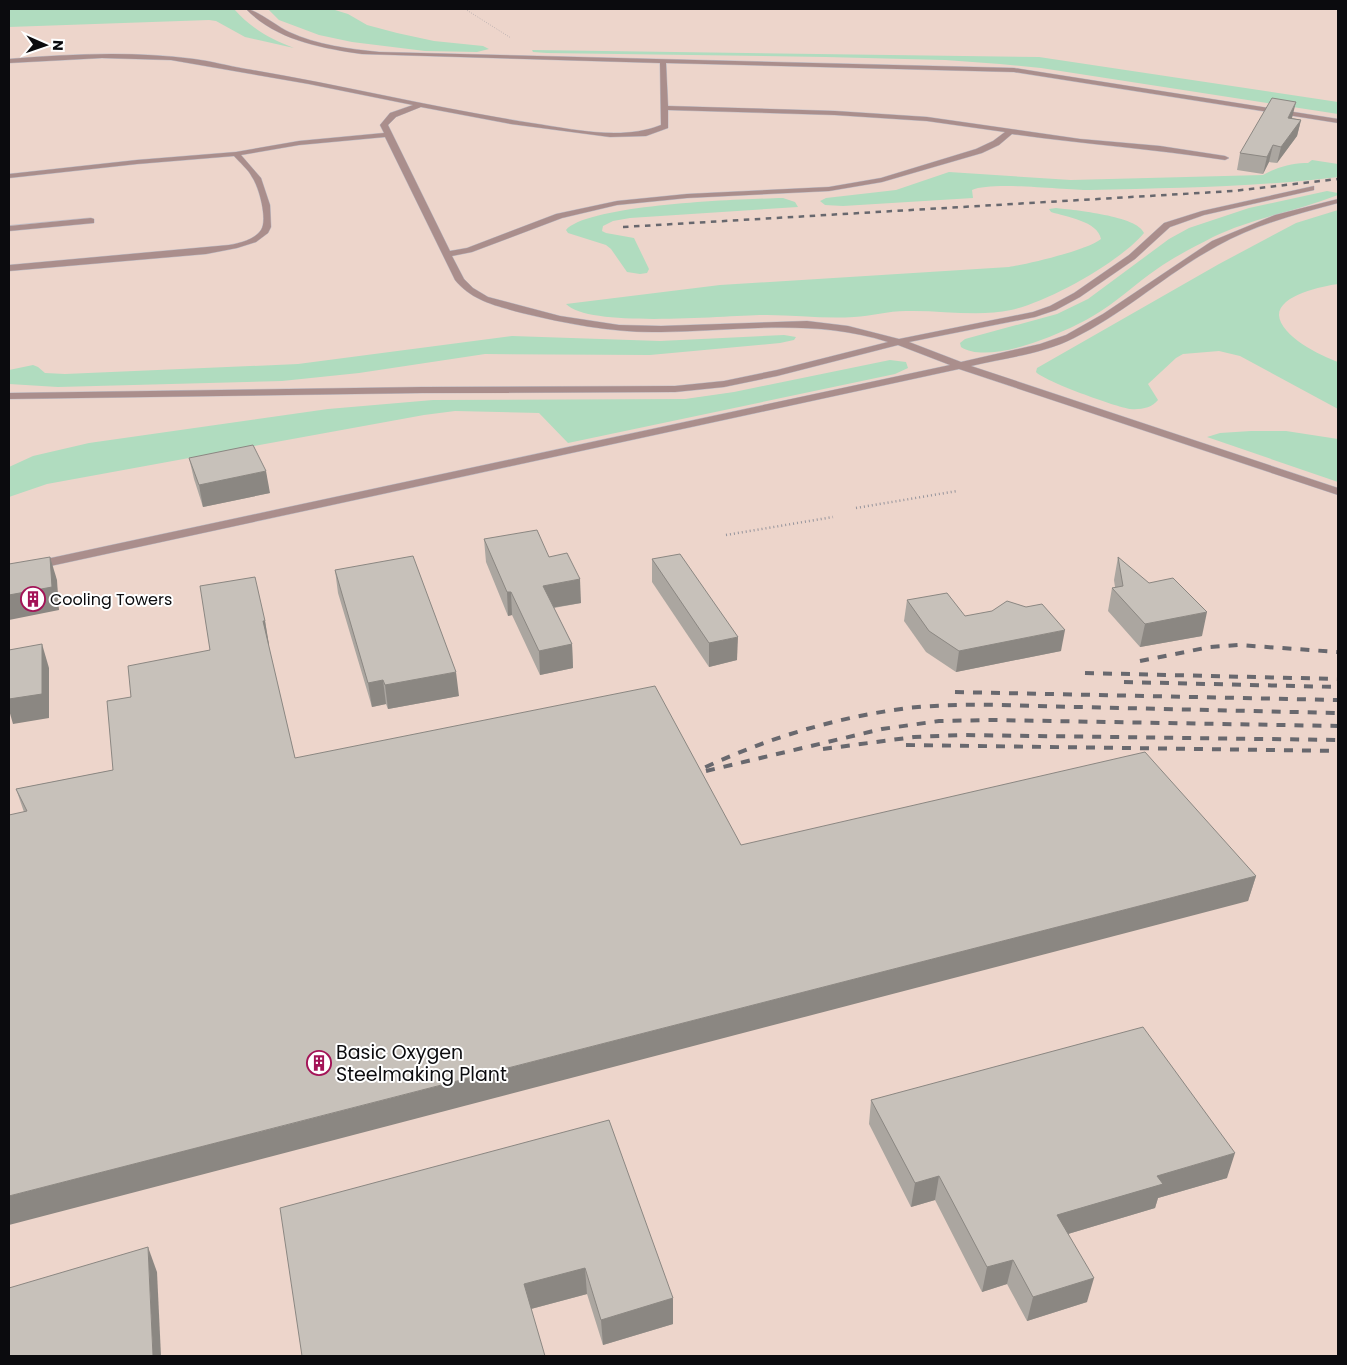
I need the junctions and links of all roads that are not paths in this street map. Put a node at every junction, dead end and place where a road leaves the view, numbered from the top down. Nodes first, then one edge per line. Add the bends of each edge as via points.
1 (249, 9) edge
2 (9, 61) edge
3 (663, 61) junction
4 (420, 105) junction
5 (664, 108) junction
6 (1338, 121) edge
7 (1011, 131) junction
8 (388, 135) junction
9 (236, 154) junction
10 (1225, 158) dead end
11 (9, 176) edge
12 (1311, 188) dead end
13 (1338, 201) edge
14 (91, 221) dead end
15 (9, 229) edge
16 (447, 254) junction
17 (9, 268) edge
18 (901, 342) junction
19 (961, 366) junction
20 (9, 396) edge
21 (1338, 492) edge
22 (9, 571) edge

1 - 3 lane via 267,25 301,40 396,55
2 - 4 lane via 86,56 186,60
3 - 5 lane
3 - 6 lane via 1014,70
4 - 5 lane via 562,130 622,134 660,130 665,126
4 - 8 lane via 388,119 384,125
5 - 7 lane via 876,115
7 - 10 lane
7 - 16 lane via 979,151 882,180 829,190 687,196 617,203 559,216 469,250
8 - 9 lane via 300,143
8 - 16 lane
9 - 11 lane
9 - 17 lane via 257,178 268,221 263,233 252,240 206,251
12 - 18 lane via 1202,212 1167,225 1132,257 1053,308 1017,319
13 - 19 lane via 1270,220 1215,243 1069,337
14 - 15 lane
16 - 18 lane via 460,280 477,295 591,324 638,329 812,324 845,328
18 - 19 lane
18 - 20 lane via 777,374 675,389
19 - 21 lane
19 - 22 lane

